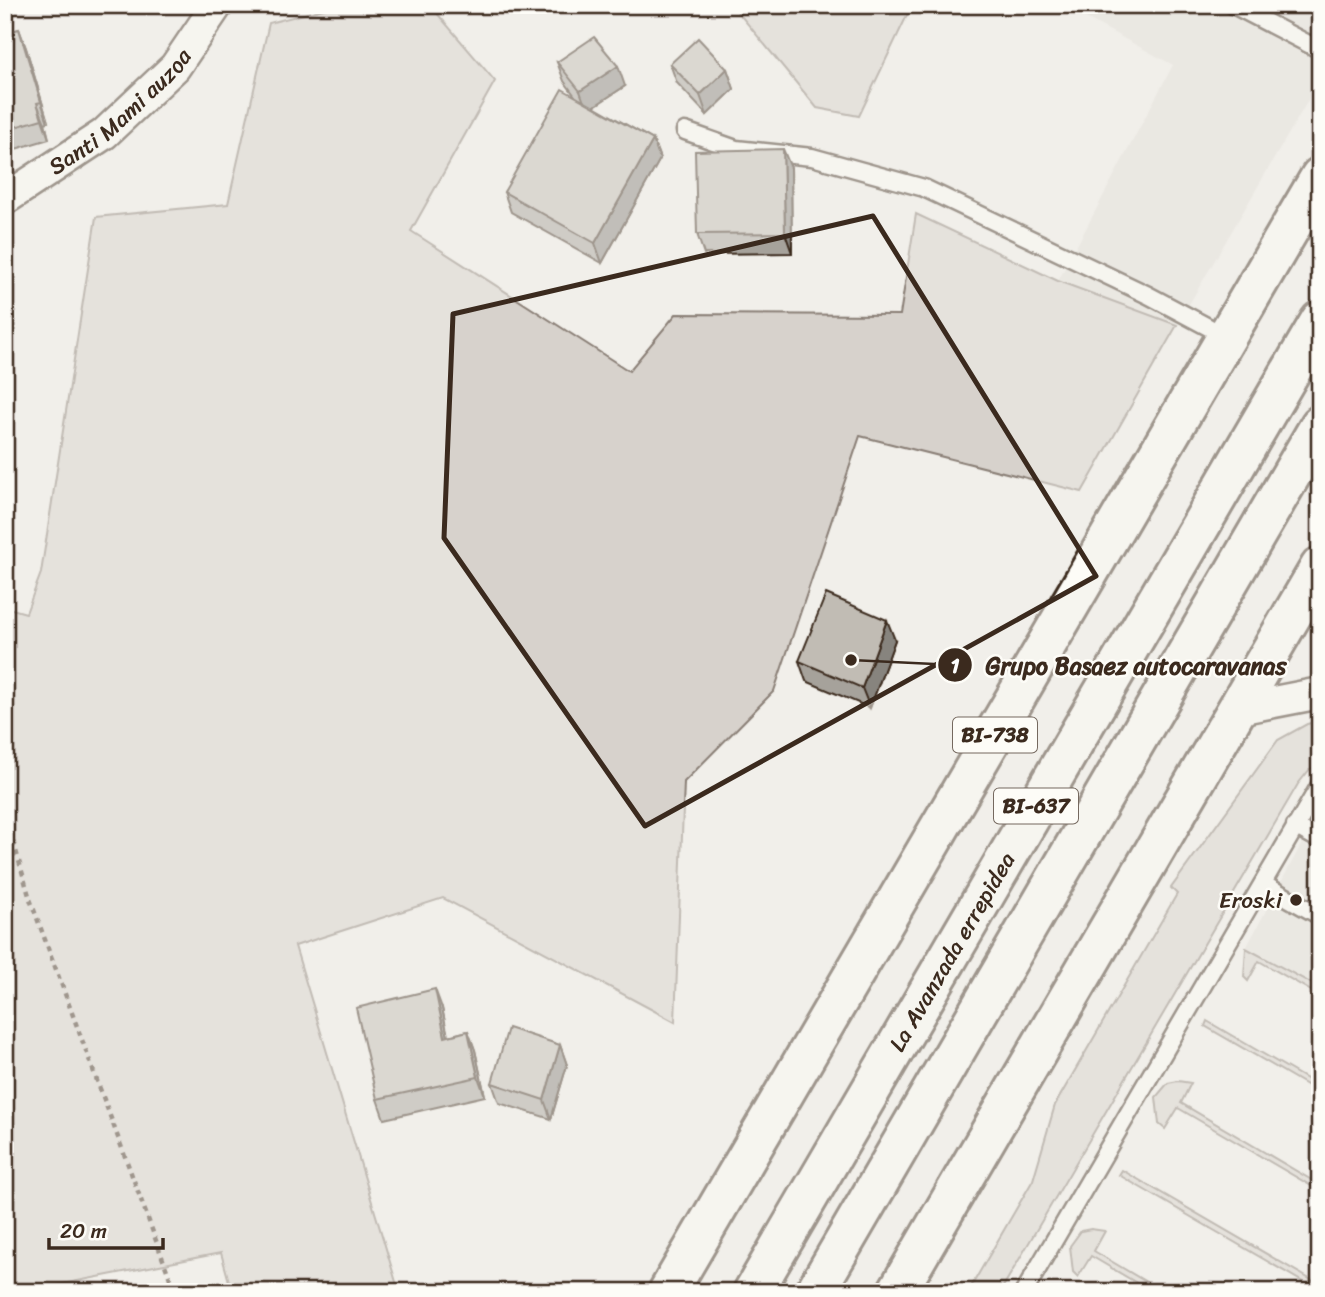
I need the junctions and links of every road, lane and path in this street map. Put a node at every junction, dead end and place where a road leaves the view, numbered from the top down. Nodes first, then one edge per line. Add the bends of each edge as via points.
1 (218, 5) edge
2 (1233, 5) edge
3 (1320, 50) edge
4 (685, 131) dead end
5 (1320, 177) edge
6 (5, 199) edge
7 (1320, 321) edge
8 (1227, 337) junction
9 (1320, 425) edge
10 (1320, 567) edge
11 (1320, 693) edge
12 (1238, 709) junction
13 (1320, 785) edge
14 (5, 813) edge
15 (1295, 826) junction
16 (1320, 840) edge
17 (1263, 884) junction
18 (1320, 916) edge
19 (175, 1292) edge
20 (668, 1292) edge
21 (753, 1292) edge
22 (815, 1292) edge
23 (897, 1292) edge
24 (1024, 1292) edge

1 - 6 street, Santi Mami auzoa via 174,67 104,134
2 - 3 lane
4 - 8 lane via 736,149 812,157 924,188
5 - 8 main road, BI-738
7 - 21 main road, La Avanzada errepidea / BI-637
8 - 20 main road, BI-738
9 - 22 main road, BI-637
10 - 12 main road
11 - 12 street
12 - 23 main road
13 - 15 lane
14 - 19 path via 30,899
15 - 16 lane
15 - 17 lane
17 - 18 lane
17 - 24 lane

